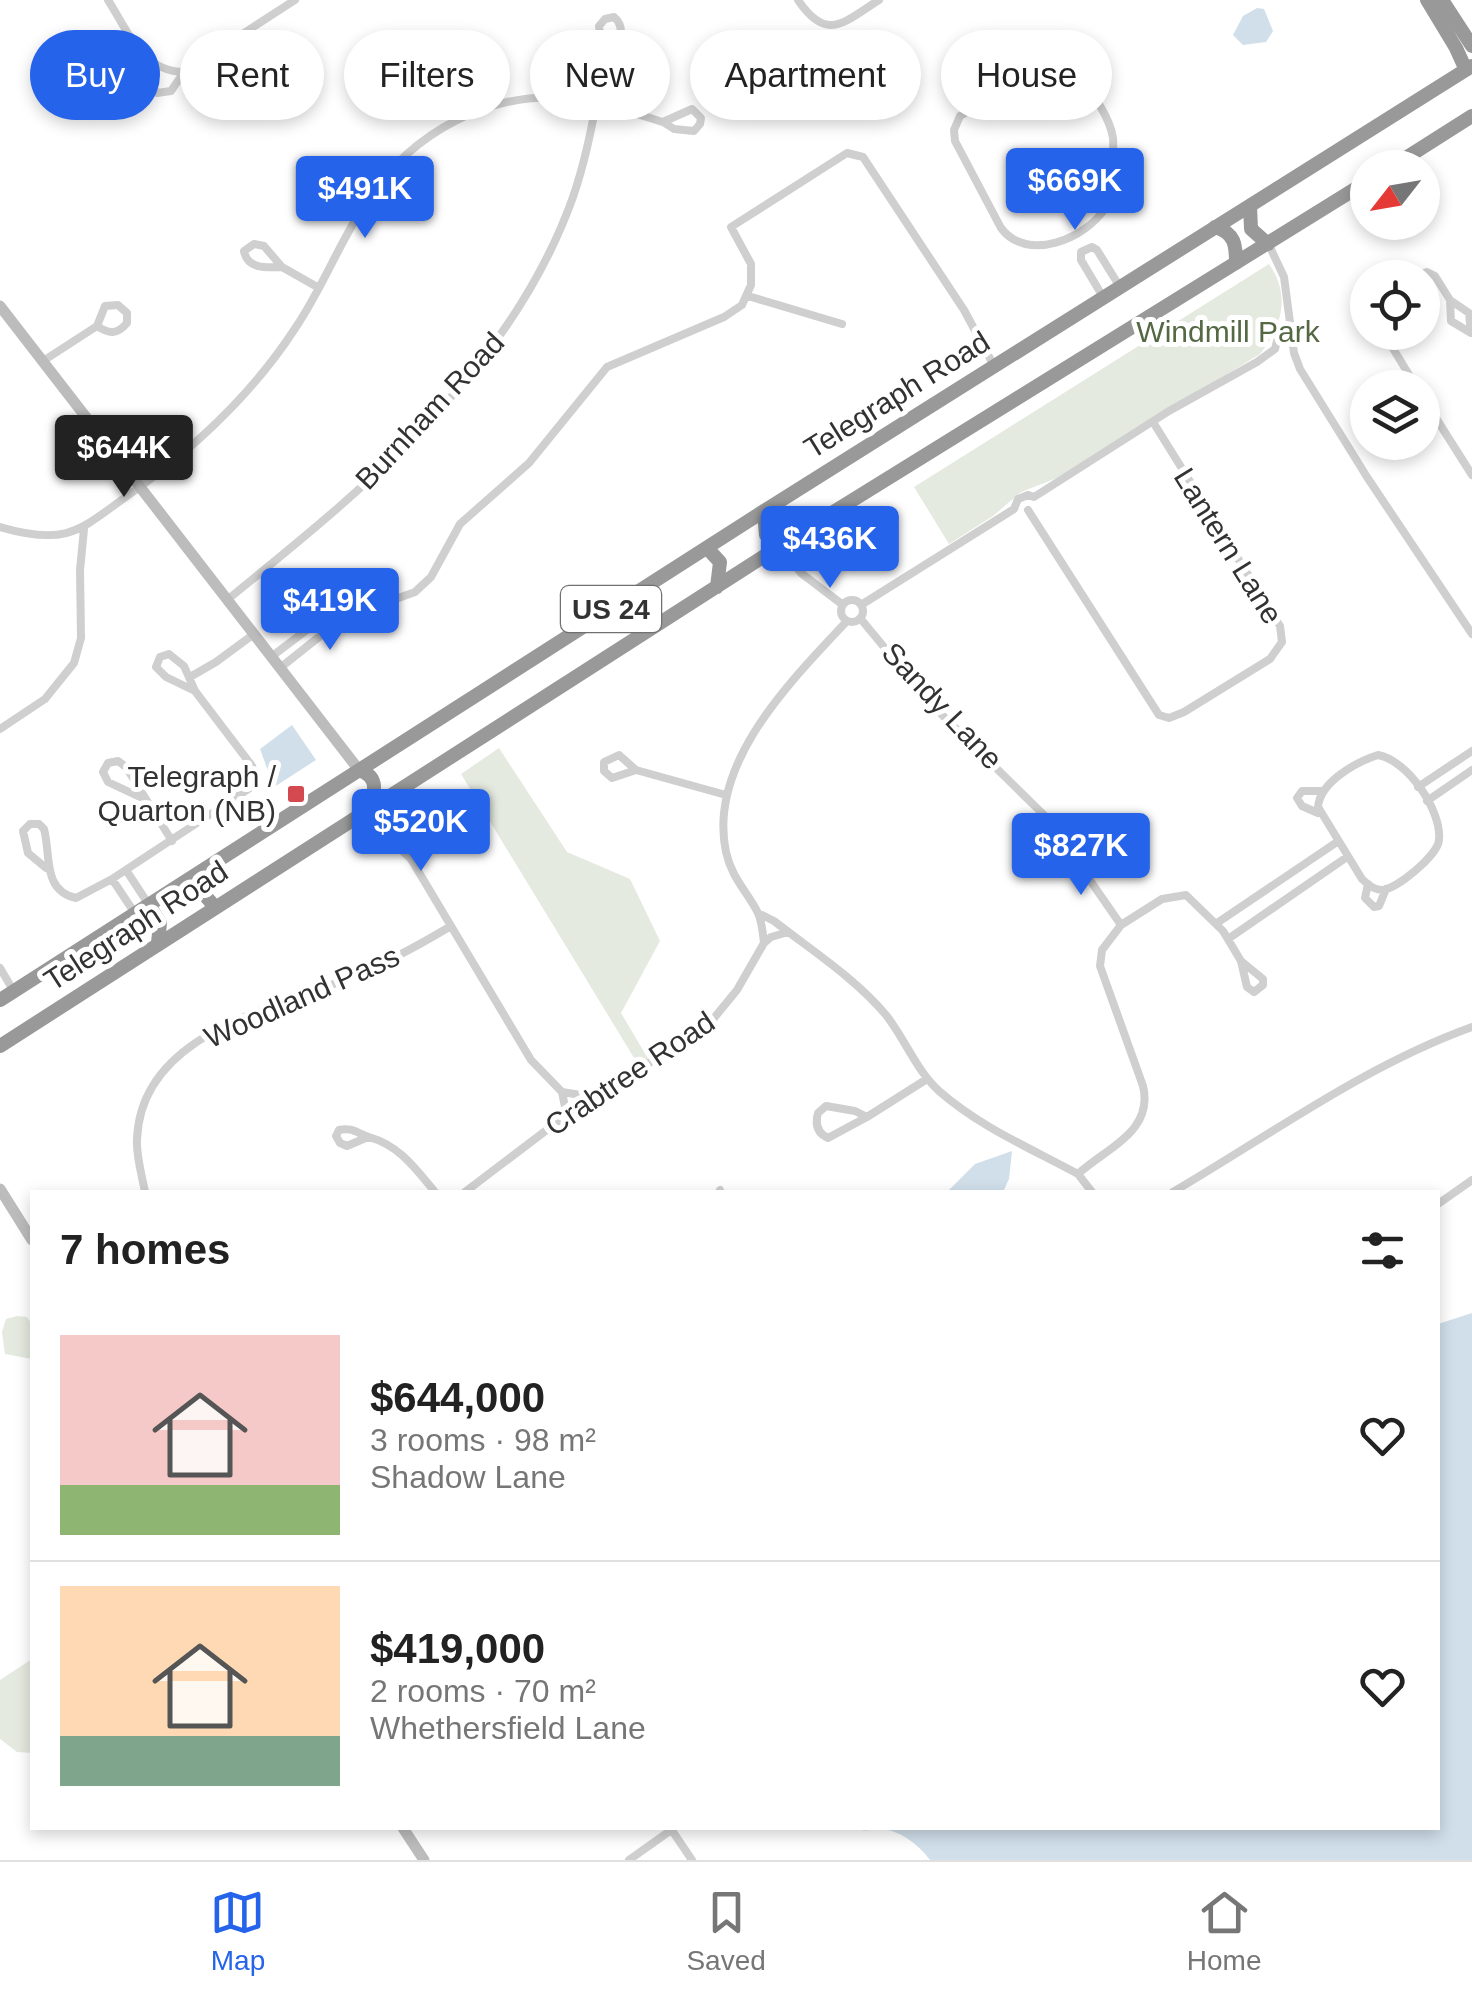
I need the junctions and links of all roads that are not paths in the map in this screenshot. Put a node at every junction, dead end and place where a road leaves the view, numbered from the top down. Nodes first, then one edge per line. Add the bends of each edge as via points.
1 (108, 0) edge
2 (295, 0) edge
3 (798, 0) edge
4 (879, 0) edge
5 (1426, 0) edge
6 (1442, 0) edge
7 (128, 30) edge
8 (249, 30) edge
9 (1472, 46) edge
10 (604, 64) joint
11 (1469, 68) edge
12 (180, 78) edge
13 (160, 93) edge
14 (530, 99) edge
15 (1472, 116) edge
16 (593, 120) edge
17 (656, 120) edge
18 (663, 122) junction
19 (1418, 150) edge
20 (1350, 192) edge
21 (1250, 206) junction
22 (1215, 228) junction
23 (1076, 233) junction
24 (1268, 244) junction
25 (1085, 250) junction
26 (1236, 264) junction
27 (282, 266) junction
28 (1440, 286) edge
29 (1120, 287) junction
30 (320, 288) junction
31 (748, 296) junction
32 (1104, 298) junction
33 (1450, 300) junction
34 (0, 306) edge
35 (842, 324) dead end
36 (1290, 324) junction
37 (97, 326) dead end
38 (1471, 334) edge
39 (1274, 349) junction
40 (1294, 353) junction
41 (43, 361) junction
42 (994, 366) junction
43 (1153, 422) junction
44 (1440, 424) edge
45 (1472, 475) edge
46 (140, 486) junction
47 (1034, 497) junction
48 (1014, 509) junction
49 (1028, 510) junction
50 (764, 511) junction
51 (0, 527) edge
52 (84, 529) junction
53 (780, 546) junction
54 (707, 548) junction
55 (716, 586) junction
56 (227, 600) junction
57 (843, 605) junction
58 (861, 605) junction
59 (354, 609) junction
60 (860, 618) junction
61 (847, 620) junction
62 (254, 634) junction
63 (1472, 634) edge
64 (272, 657) junction
65 (280, 668) junction
66 (190, 677) junction
67 (196, 691) junction
68 (0, 729) edge
69 (1472, 751) edge
70 (359, 770) junction
71 (636, 770) dead end
72 (1472, 770) edge
73 (1321, 791) junction
74 (1422, 794) junction
75 (726, 796) junction
76 (142, 798) junction
77 (383, 800) junction
78 (368, 810) junction
79 (1318, 813) junction
80 (172, 841) junction
81 (1342, 849) junction
82 (411, 859) junction
83 (46, 868) junction
84 (126, 870) junction
85 (202, 871) junction
86 (112, 879) junction
87 (1368, 884) junction
88 (1386, 889) junction
89 (149, 905) junction
90 (215, 907) junction
91 (758, 913) junction
92 (136, 914) junction
93 (1217, 923) junction
94 (1121, 925) junction
95 (452, 926) junction
96 (788, 932) junction
97 (1228, 939) junction
98 (158, 943) junction
99 (764, 944) junction
100 (1241, 961) dead end
101 (1, 974) edge
102 (14, 992) junction
103 (0, 1000) edge
104 (1472, 1026) edge
105 (0, 1046) edge
106 (928, 1080) junction
107 (562, 1092) junction
108 (593, 1098) junction
109 (867, 1117) junction
110 (561, 1121) junction
111 (368, 1137) dead end
112 (1078, 1174) junction
113 (1472, 1180) edge
114 (0, 1189) edge
115 (145, 1190) edge
116 (433, 1190) edge
117 (467, 1190) edge
118 (1090, 1190) edge
119 (1176, 1190) edge
120 (1440, 1203) edge
121 (30, 1236) edge
122 (404, 1830) edge
123 (669, 1830) edge
124 (673, 1830) edge
125 (424, 1860) edge
126 (629, 1860) edge
127 (692, 1860) edge

1 - 7 street
2 - 8 street
3 - 4 street via 818,23 835,26
5 - 11 highway
6 - 9 highway
10 - 10 street via 622,34 614,18 600,26
11 - 21 highway, Telegraph Road / US 24
12 - 13 street via 172,91
14 - 30 street via 473,112 392,167
15 - 19 highway
16 - 56 street, Burnham Road via 567,212 500,338 364,484
17 - 18 street
18 - 18 street via 690,132 701,118 689,108
20 - 24 highway, Telegraph Road / US 24
21 - 22 highway, Telegraph Road / US 24
21 - 24 highway via 1251,229
22 - 26 highway via 1234,239
22 - 29 highway, Telegraph Road / US 24
23 - 23 street via 1109,200 1113,139 1067,58 1052,51 960,116 954,136 1011,240 1036,246
23 - 25 street
24 - 26 highway, Telegraph Road / US 24
24 - 36 street via 1284,277
25 - 29 street via 1098,250
25 - 32 street via 1081,260
26 - 53 highway, Telegraph Road / US 24
27 - 27 street via 264,246 244,251 253,265
27 - 30 street
28 - 33 street
29 - 32 highway, Telegraph Road / US 24
30 - 46 street via 244,395 189,450
31 - 35 street
31 - 42 street via 751,264 731,227 853,152 863,157 964,310
31 - 59 street via 724,317 607,366 529,463 460,524 423,585
32 - 42 highway, Telegraph Road / US 24
33 - 38 street via 1469,313
33 - 38 street via 1451,321
34 - 41 street
36 - 39 street
36 - 40 street
37 - 41 street
39 - 40 street
39 - 43 street
40 - 63 street via 1314,394
41 - 46 street
42 - 50 highway, Telegraph Road / US 24
43 - 47 street
43 - 49 street, Lantern Lane via 1280,626 1287,644 1270,658 1163,722
44 - 45 street
46 - 52 street
46 - 56 street
47 - 48 street via 1018,499
47 - 49 street
48 - 49 street
48 - 58 street
50 - 53 highway via 766,535
50 - 54 highway, Telegraph Road / US 24
51 - 52 street via 42,536
52 - 68 street via 81,638 74,663 45,698
53 - 55 highway, Telegraph Road / US 24
53 - 57 street via 801,573
54 - 55 highway via 720,562
54 - 70 highway, Telegraph Road / US 24
55 - 77 highway, Telegraph Road / US 24
56 - 62 street
57 - 58 street
57 - 61 street
58 - 60 street
59 - 64 street via 333,610
59 - 65 street
60 - 61 street
60 - 94 street, Sandy Lane via 932,705 1046,816
61 - 75 street via 778,698
62 - 64 street
62 - 66 street
64 - 65 street
65 - 70 street
66 - 67 street
66 - 67 street via 174,655 157,661 160,673
67 - 80 street via 252,766 254,781 245,794
69 - 74 street
70 - 78 highway via 375,786
70 - 85 highway, Telegraph Road / US 24
71 - 75 street
72 - 74 street
73 - 74 street via 1378,755 1396,762
73 - 79 street
73 - 79 street via 1302,791 1298,798
74 - 88 street via 1438,829 1436,850
75 - 91 street via 729,863
76 - 76 street via 123,764 108,763 108,782
76 - 80 street
77 - 78 highway, Telegraph Road / US 24
77 - 82 street
78 - 82 street
78 - 90 highway, Telegraph Road / US 24
79 - 81 street
80 - 84 street
81 - 87 street
81 - 93 street
81 - 97 street
82 - 95 street
83 - 83 street via 25,847 23,831 30,824 46,834
83 - 86 street via 70,897
84 - 86 street
84 - 89 street
85 - 89 highway, Telegraph Road / US 24
85 - 90 highway via 202,892
86 - 92 street
87 - 88 street
87 - 88 street via 1365,898 1374,907
89 - 92 highway, Telegraph Road / US 24
89 - 98 highway via 160,924
90 - 98 highway, Telegraph Road / US 24
91 - 96 street
91 - 99 street
92 - 102 highway, Telegraph Road / US 24
93 - 94 street via 1186,896 1162,898
93 - 97 street
94 - 112 street via 1102,950 1100,966 1146,1106 1130,1134
95 - 107 street via 524,1048
95 - 115 street, Woodland Pass via 373,968 233,1022 182,1054 157,1081 140,1122
96 - 99 street
96 - 106 street via 874,1002
97 - 100 street
98 - 105 highway, Telegraph Road / US 24
99 - 108 street, Crabtree Road via 738,990 704,1029
101 - 102 street
102 - 103 highway, Telegraph Road / US 24
104 - 119 street via 1373,1069
106 - 109 street
106 - 112 street via 977,1120
107 - 108 street
107 - 110 street
108 - 110 street, Crabtree Road
109 - 109 street via 828,1138 816,1124 830,1105
110 - 117 street, Crabtree Road
111 - 116 street via 399,1151
112 - 118 street
113 - 120 street
114 - 121 street
122 - 125 street
123 - 126 street
124 - 127 street

